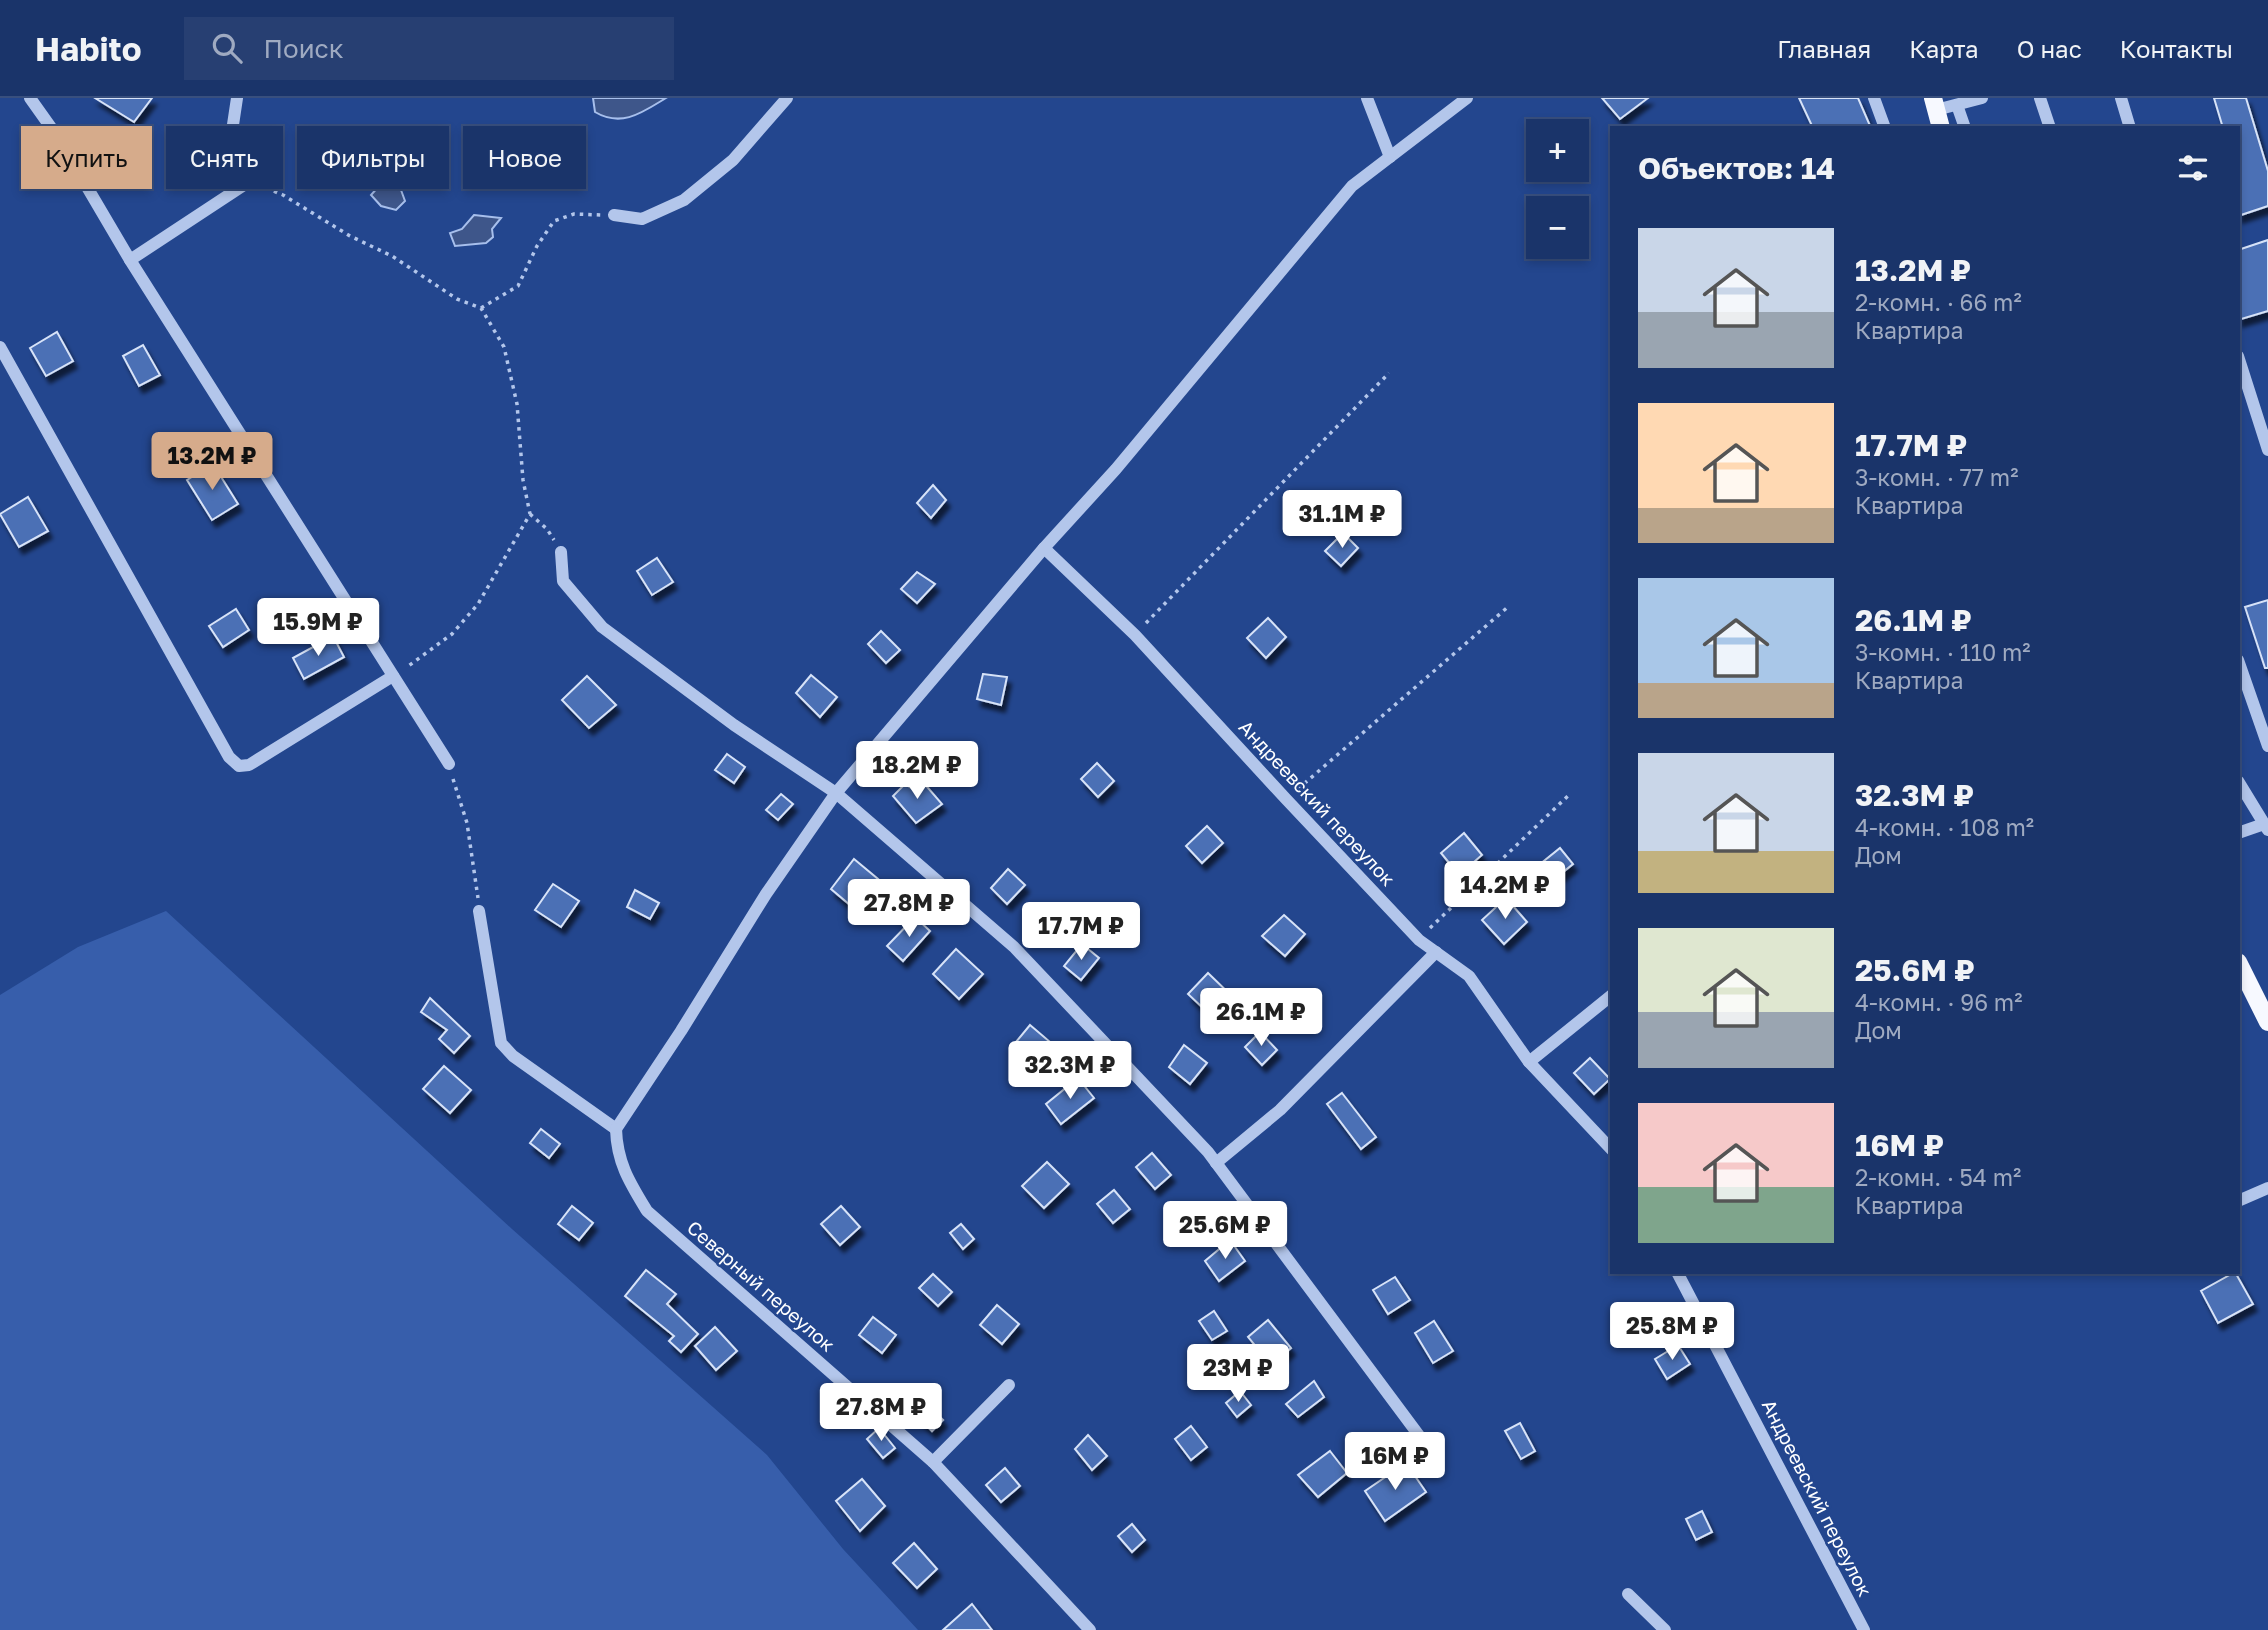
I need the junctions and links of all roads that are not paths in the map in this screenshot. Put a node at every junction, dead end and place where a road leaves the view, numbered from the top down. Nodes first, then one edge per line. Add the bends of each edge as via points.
1 (30, 98) edge
2 (237, 98) edge
3 (787, 98) edge
4 (1367, 98) edge
5 (1467, 98) edge
6 (1874, 98) edge
7 (1982, 98) edge
8 (2040, 98) edge
9 (2121, 98) edge
10 (1957, 105) junction
11 (1937, 112) edge
12 (1884, 126) edge
13 (1964, 126) edge
14 (2049, 126) edge
15 (2129, 126) edge
16 (1390, 157) junction
17 (614, 215) road end
18 (130, 260) junction
19 (0, 347) edge
20 (2240, 362) edge
21 (2268, 450) edge
22 (1044, 548) junction
23 (561, 552) road end
24 (2240, 666) edge
25 (393, 676) junction
26 (2268, 746) edge
27 (449, 764) road end
28 (2240, 783) edge
29 (836, 793) junction
30 (2262, 808) edge
31 (2266, 827) edge
32 (2240, 833) edge
33 (479, 911) road end
34 (1436, 952) junction
35 (2240, 966) edge
36 (1610, 997) edge
37 (2268, 1022) edge
38 (1529, 1062) junction
39 (616, 1129) junction
40 (1610, 1148) edge
41 (1216, 1163) junction
42 (2268, 1188) edge
43 (2240, 1200) edge
44 (1678, 1274) edge
45 (1009, 1385) dead end
46 (1435, 1457) dead end
47 (933, 1462) junction
48 (1628, 1594) dead end
49 (1860, 1628) edge
50 (1090, 1630) edge
51 (1665, 1630) edge

1 - 18 street
2 - 18 street via 232,138 253,179
3 - 17 street via 733,160 684,200 642,219
4 - 16 street
5 - 16 street
6 - 12 street
7 - 10 street
8 - 14 street
9 - 15 street
10 - 11 street
10 - 13 street
16 - 22 street via 1352,186 1116,469
18 - 25 street
19 - 25 street via 229,757 239,766 249,765
20 - 21 street
22 - 29 street
22 - 34 street, Андреевский переулок via 1135,635 1419,940
23 - 29 street via 563,581 602,627 734,725
24 - 26 street
25 - 27 street
28 - 30 street
29 - 39 street
29 - 41 street via 1014,947
30 - 31 street
31 - 32 street
33 - 39 street via 501,1043
34 - 38 street, Андреевский переулок via 1469,976
34 - 41 street via 1280,1110
35 - 37 main road
36 - 38 street
38 - 40 street, Андреевский переулок
39 - 47 street, Северный переулок via 626,1177 647,1211
41 - 46 street
42 - 43 street
44 - 49 street, Андреевский переулок
45 - 47 street
47 - 50 street, Северный переулок
48 - 51 street

